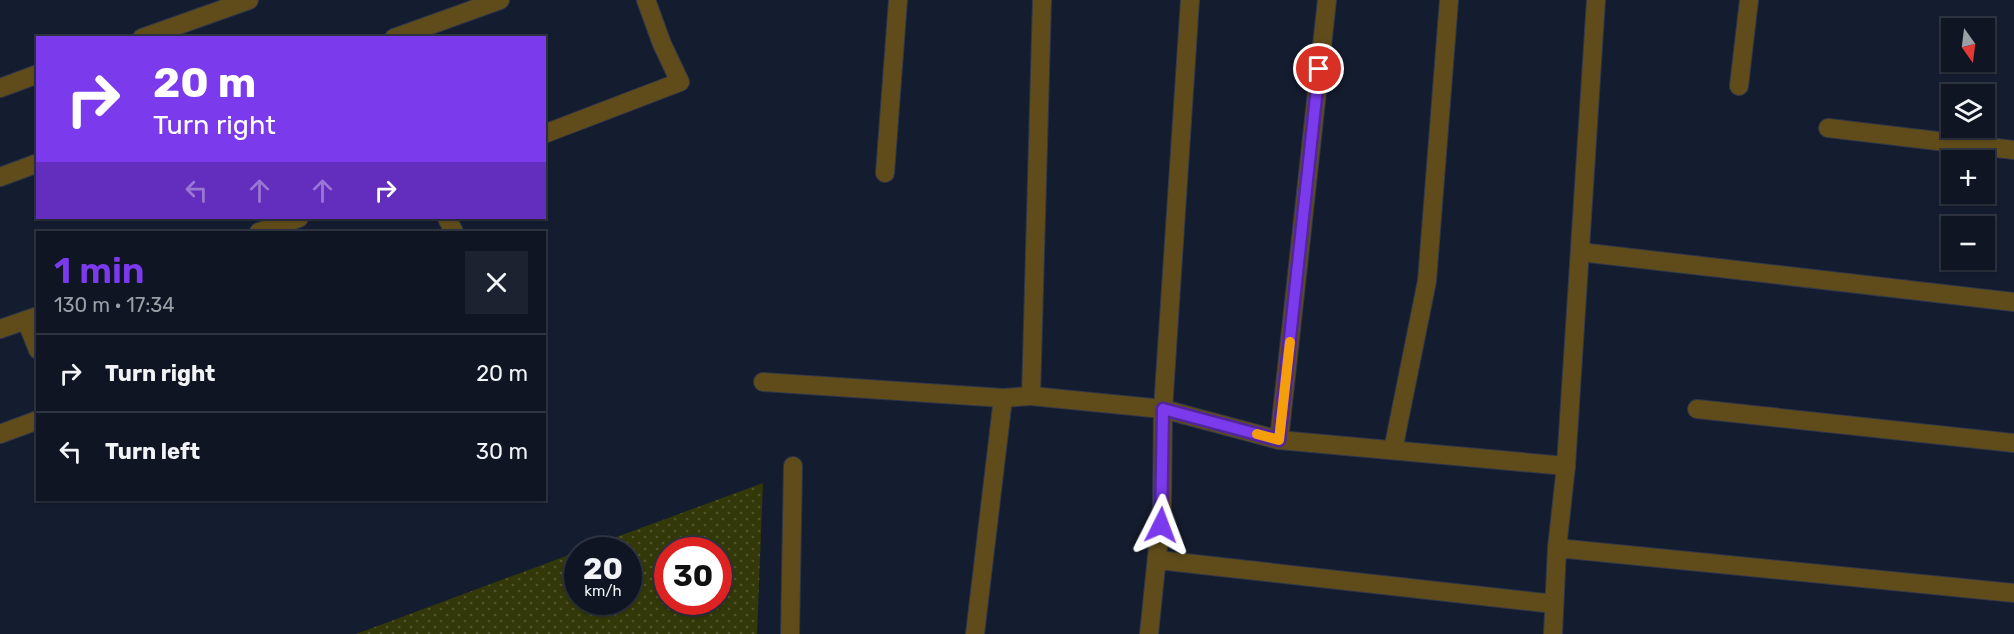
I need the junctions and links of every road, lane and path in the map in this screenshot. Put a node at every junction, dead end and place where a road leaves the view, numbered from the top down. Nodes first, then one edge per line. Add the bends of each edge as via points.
1 (249, 0) edge
2 (500, 0) edge
3 (646, 0) edge
4 (898, 0) edge
5 (1042, 0) edge
6 (1190, 0) edge
7 (1327, 0) edge
8 (1449, 0) edge
9 (1596, 0) edge
10 (1749, 0) edge
11 (148, 36) edge
12 (400, 36) edge
13 (36, 75) edge
14 (1738, 86) dead end
15 (0, 88) edge
16 (1828, 128) dead end
17 (546, 133) edge
18 (2014, 150) edge
19 (36, 165) edge
20 (885, 173) dead end
21 (0, 177) edge
22 (296, 219) edge
23 (263, 231) edge
24 (1580, 252) junction
25 (2014, 302) edge
26 (32, 318) edge
27 (0, 329) edge
28 (36, 339) edge
29 (763, 382) dead end
30 (1030, 396) junction
31 (1003, 398) junction
32 (1163, 409) junction
33 (1697, 409) dead end
34 (36, 421) edge
35 (0, 434) edge
36 (1279, 440) junction
37 (2014, 443) edge
38 (1393, 450) junction
39 (793, 466) dead end
40 (1566, 466) junction
41 (1557, 548) junction
42 (1158, 560) junction
43 (2014, 593) edge
44 (1554, 604) junction
45 (789, 634) edge
46 (975, 634) edge
47 (1149, 634) edge
48 (1553, 634) edge

1 - 11 street
2 - 12 street
3 - 17 street via 680,82
4 - 20 street
5 - 30 street
6 - 32 street
7 - 36 street
8 - 38 street via 1427,281
9 - 24 street
10 - 14 street
13 - 15 street
16 - 18 street
19 - 21 street
22 - 23 street
24 - 25 street
24 - 40 street
26 - 27 street
26 - 28 street
29 - 31 street
30 - 31 street
30 - 32 street
31 - 46 street
32 - 36 street
32 - 42 street
33 - 37 street
34 - 35 street
36 - 38 street
38 - 40 street
39 - 45 street
40 - 41 street
41 - 43 street
41 - 44 street
42 - 44 street
42 - 47 street
44 - 48 street

